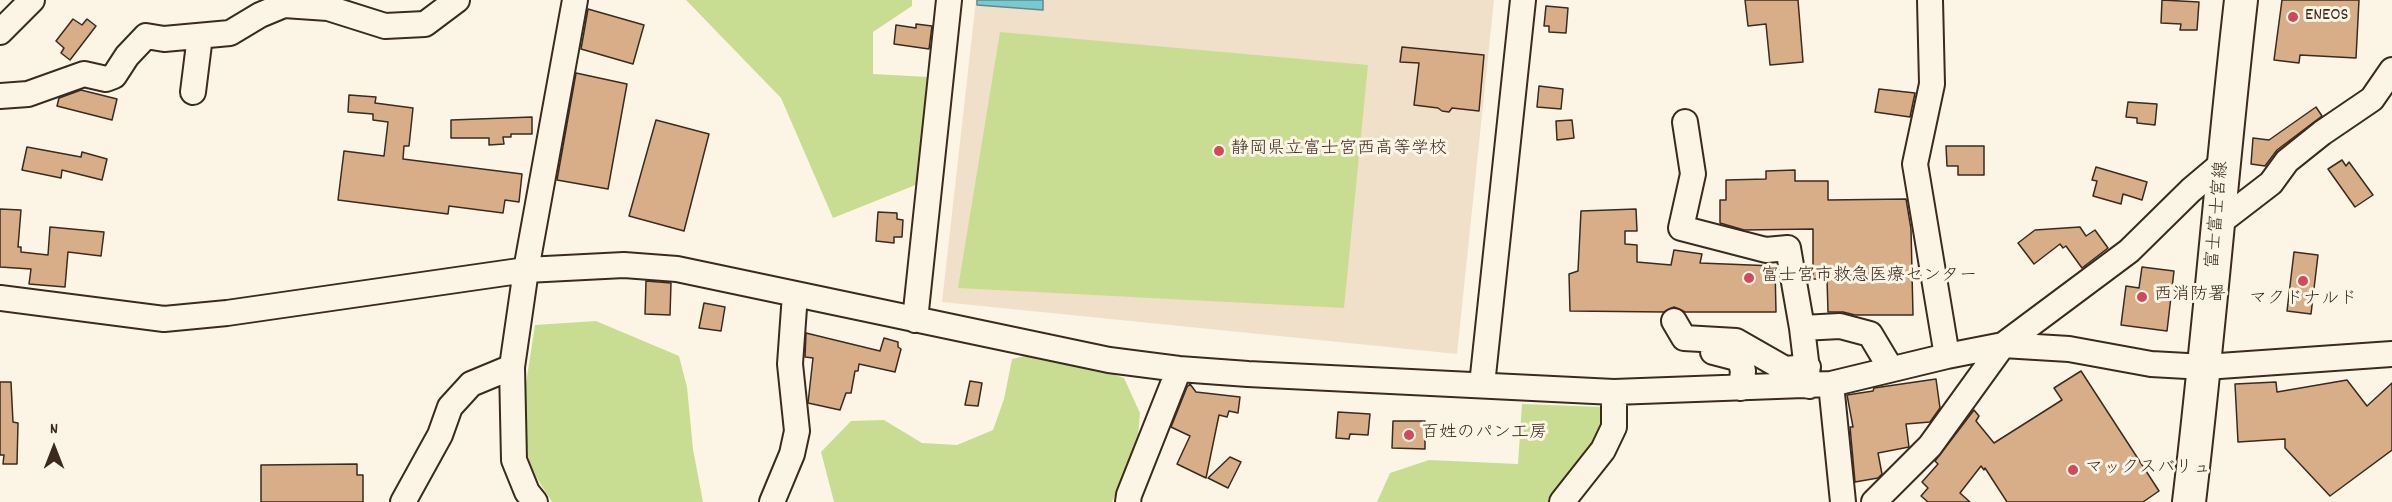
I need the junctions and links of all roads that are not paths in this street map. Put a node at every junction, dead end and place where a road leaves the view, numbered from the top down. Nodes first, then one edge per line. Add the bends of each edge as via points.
1 (32, 0) edge
2 (457, 0) edge
3 (575, 0) edge
4 (950, 0) edge
5 (1523, 0) edge
6 (1930, 0) edge
7 (2241, 0) edge
8 (0, 32) edge
9 (200, 36) junction
10 (2392, 70) edge
11 (193, 92) dead end
12 (0, 96) edge
13 (1685, 122) dead end
14 (2223, 163) junction
15 (2218, 223) junction
16 (526, 270) junction
17 (795, 294) junction
18 (0, 298) edge
19 (915, 320) junction
20 (1674, 321) dead end
21 (1802, 328) junction
22 (2003, 345) junction
23 (1684, 350) dead end
24 (2392, 354) edge
25 (1947, 356) junction
26 (512, 367) junction
27 (2205, 367) junction
28 (1179, 369) junction
29 (1890, 369) junction
30 (1816, 379) junction
31 (1482, 385) junction
32 (1741, 388) junction
33 (1614, 392) junction
34 (403, 502) edge
35 (535, 502) edge
36 (772, 502) edge
37 (1128, 502) edge
38 (1562, 502) edge
39 (1843, 502) edge
40 (1874, 502) edge
41 (2189, 502) edge

1 - 8 street
2 - 9 street via 425,24 385,26 328,8 284,5 230,33
3 - 16 street
4 - 19 street
5 - 31 street
6 - 25 street via 1932,84 1916,164
7 - 14 main road, 富士富士宮線
9 - 11 street
9 - 12 street via 146,36 114,76 106,80 84,74 28,94
10 - 15 street via 2372,99 2287,161 2271,183
13 - 21 street via 1693,174 1681,228 1766,250 1788,248
14 - 15 main road, 富士富士宮線
14 - 22 street via 2129,251
15 - 27 main road, 富士富士宮線
16 - 17 street via 624,265 677,269
16 - 18 street via 227,313 164,318
16 - 26 street
17 - 19 street
17 - 36 street via 790,364 797,431
19 - 28 street via 1109,360
20 - 30 street via 1684,338 1736,341 1785,369
21 - 29 street via 1840,326 1870,334
21 - 30 street
22 - 25 street
22 - 27 street via 2069,349 2151,364
22 - 40 street via 1930,446
23 - 32 street via 1710,351 1740,359
24 - 27 street
25 - 29 street
26 - 34 street via 471,384 450,407 440,435
26 - 35 street via 514,460
27 - 41 main road, 富士富士宮線
28 - 31 street
28 - 37 street
29 - 30 street
30 - 32 street
30 - 39 street
31 - 33 street
32 - 33 street
33 - 38 street via 1614,427 1603,450

